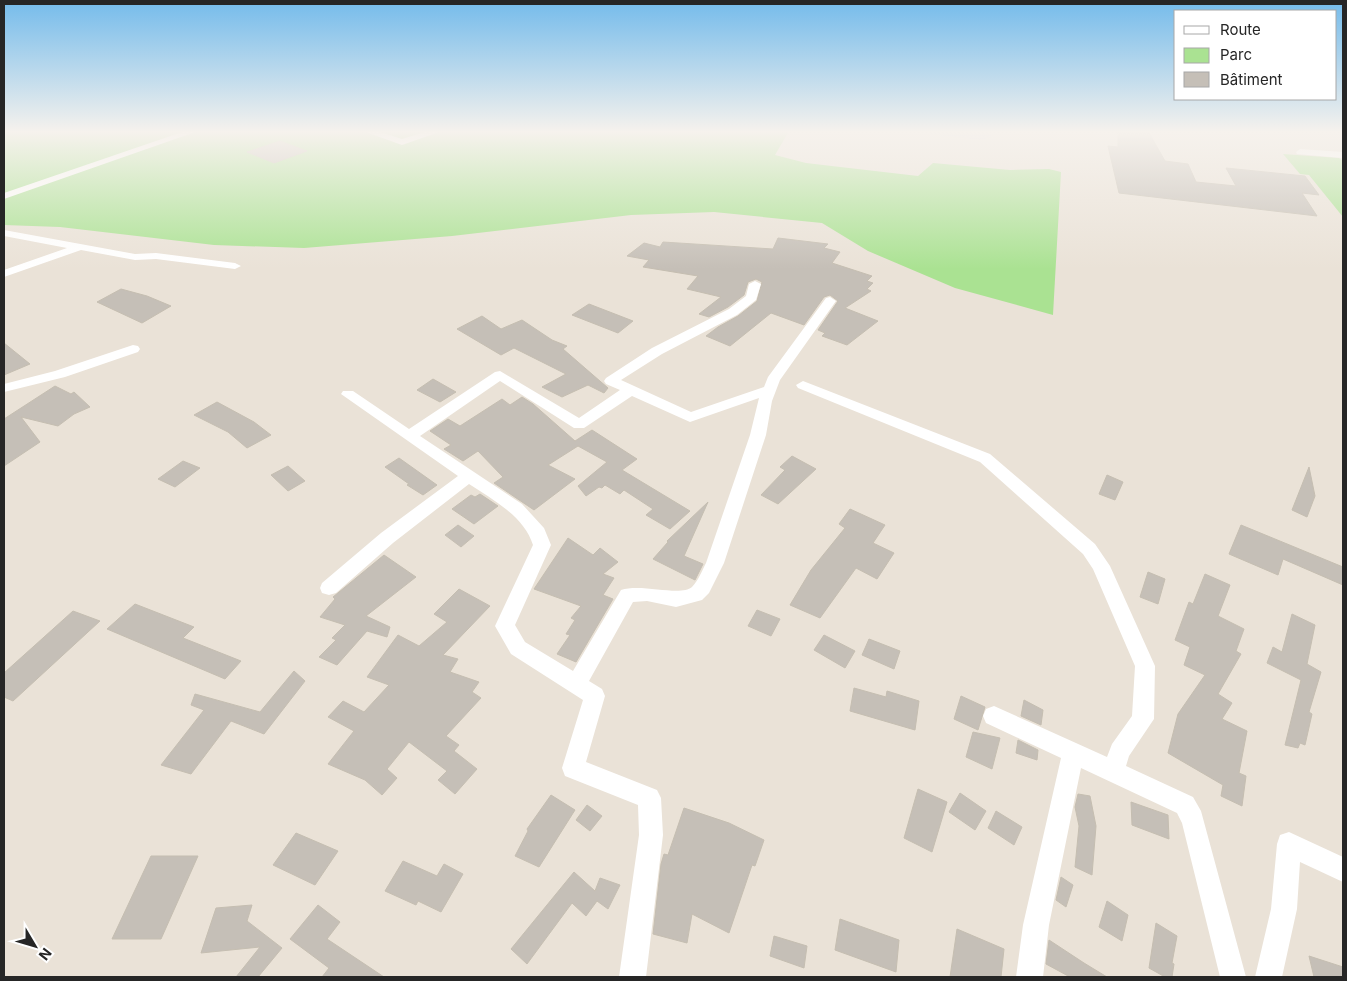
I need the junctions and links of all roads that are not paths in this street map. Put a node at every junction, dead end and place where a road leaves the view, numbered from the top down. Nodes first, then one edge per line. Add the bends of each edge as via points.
1 (61, 177) edge
2 (4, 196) edge
3 (4, 233) edge
4 (78, 248) junction
5 (235, 266) dead end
6 (4, 274) edge
7 (755, 284) dead end
8 (830, 301) dead end
9 (133, 349) dead end
10 (803, 385) dead end
11 (4, 388) edge
12 (632, 389) junction
13 (770, 389) junction
14 (348, 394) dead end
15 (409, 436) junction
16 (469, 476) junction
17 (329, 588) dead end
18 (576, 684) junction
19 (994, 716) dead end
20 (1073, 753) junction
21 (1113, 772) junction
22 (1343, 870) edge
23 (632, 977) edge
24 (1028, 977) edge
25 (1233, 977) edge
26 (1268, 977) edge

1 - 2 street
3 - 4 street
4 - 5 street
4 - 6 street
7 - 12 street via 752,297 733,312 657,351 611,381
8 - 13 street via 773,380
9 - 11 street via 60,374
10 - 21 street via 986,458 1089,549 1101,566 1145,666 1143,719 1120,751
12 - 13 street via 690,417
12 - 15 street via 579,425 500,375
13 - 18 street via 715,563 702,588 695,595 676,599 647,594 628,595
14 - 15 street
15 - 16 street
16 - 17 street via 386,538
16 - 18 street via 516,508 538,533 542,546 505,626 518,648
18 - 23 street via 595,696 574,768 649,798 651,835
19 - 20 street
20 - 21 street
20 - 24 street
21 - 25 street via 1185,805 1193,819
22 - 26 street via 1288,844 1284,909

